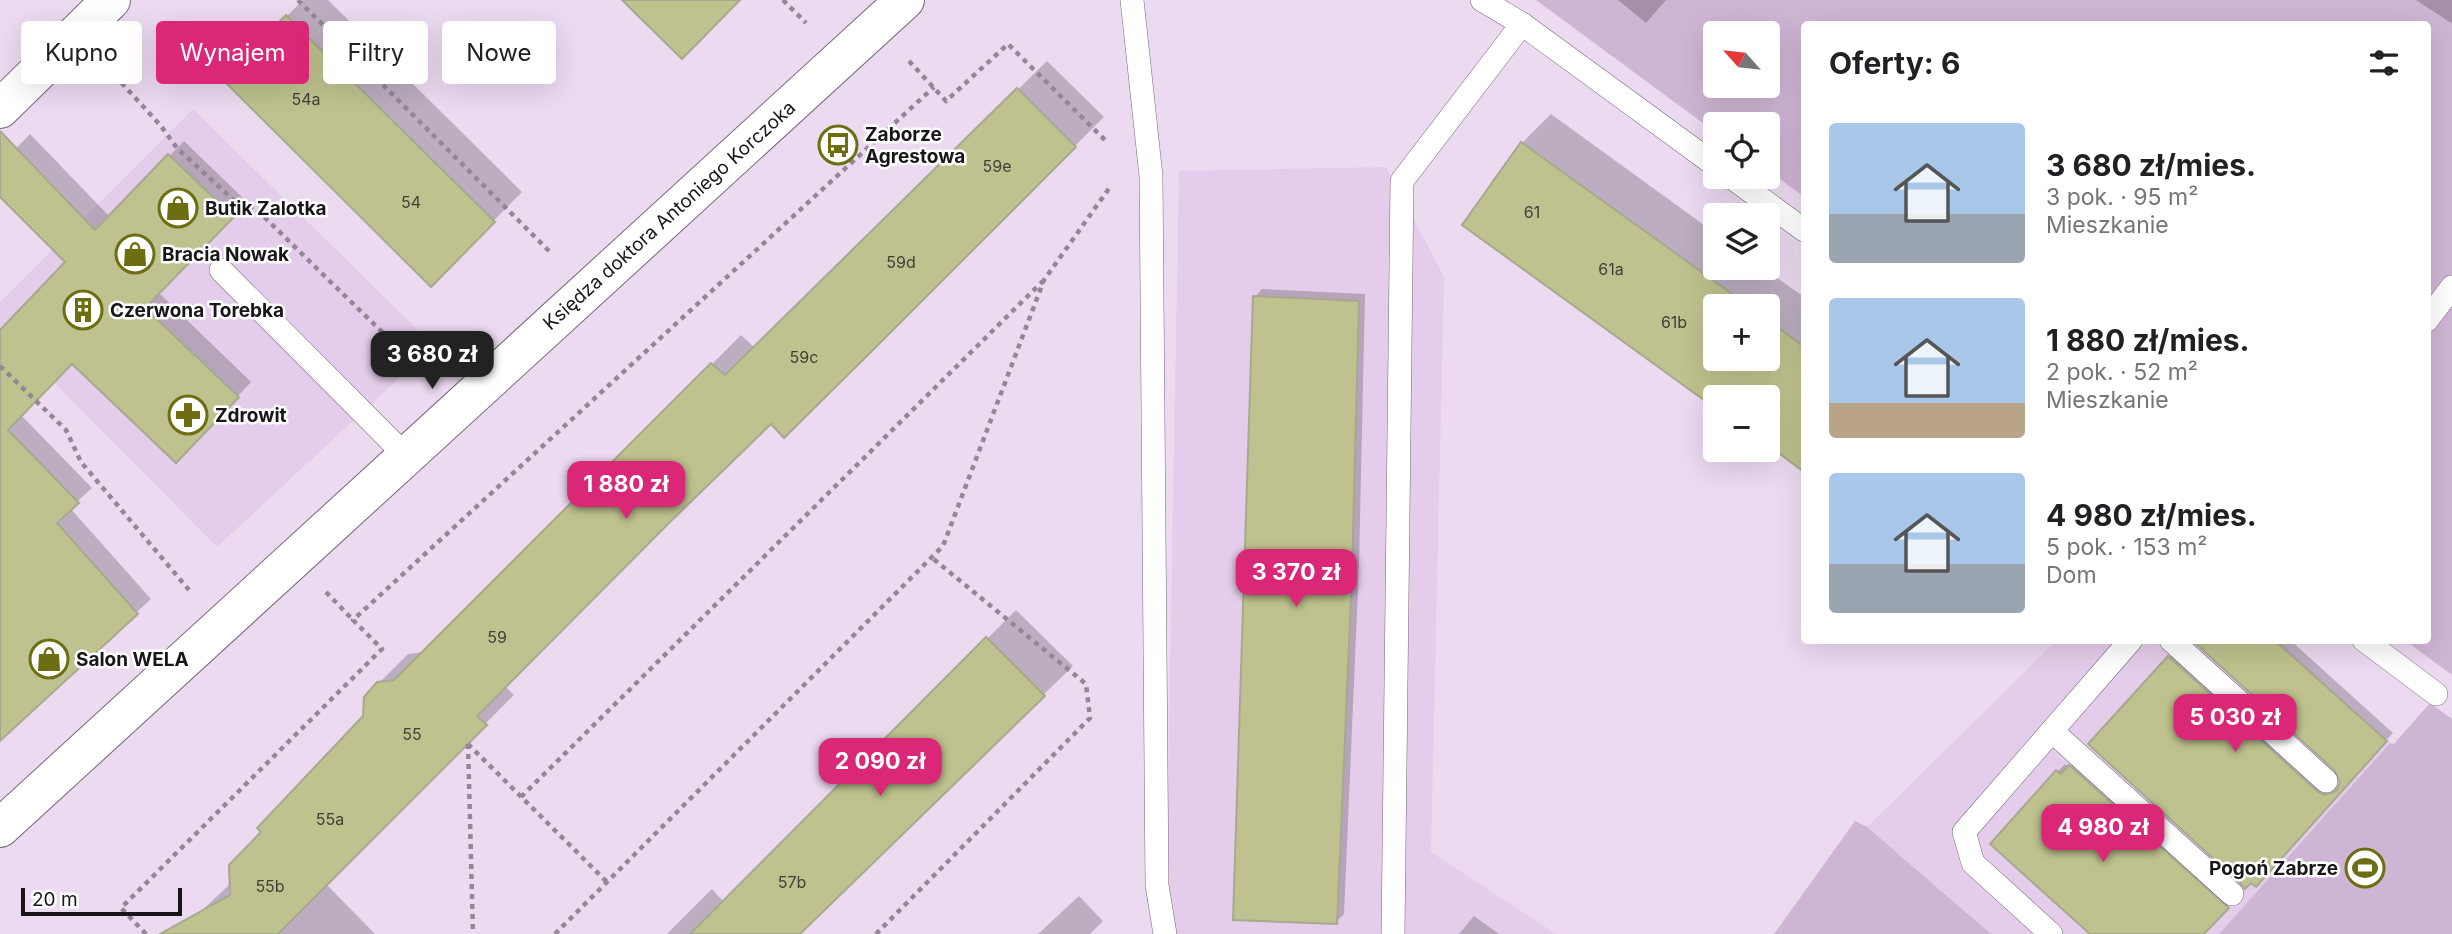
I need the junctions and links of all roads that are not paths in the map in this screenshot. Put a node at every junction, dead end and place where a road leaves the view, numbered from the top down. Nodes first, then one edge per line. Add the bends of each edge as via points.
1 (111, 0) edge
2 (905, 0) edge
3 (1132, 0) edge
4 (1482, 0) edge
5 (1522, 24) junction
6 (0, 109) edge
7 (1703, 156) edge
8 (1748, 189) edge
9 (1801, 228) edge
10 (220, 270) dead end
11 (2452, 287) edge
12 (2431, 315) edge
13 (406, 456) junction
14 (2128, 644) edge
15 (2175, 644) edge
16 (2369, 644) edge
17 (2436, 694) dead end
18 (2052, 731) junction
19 (2326, 781) dead end
20 (0, 828) edge
21 (2232, 894) dead end
22 (1165, 934) edge
23 (1393, 934) edge
24 (2051, 934) edge

1 - 6 street
2 - 13 street, Księdza doktora Antoniego Korczoka
3 - 22 lane via 1151,176 1157,885
4 - 5 lane
5 - 7 lane
5 - 23 lane via 1402,181
8 - 9 lane
10 - 13 lane
11 - 12 lane
13 - 20 street, Księdza doktora Antoniego Korczoka
14 - 18 lane
15 - 19 lane
16 - 17 lane
18 - 21 lane
18 - 24 lane via 1964,832 1973,863

